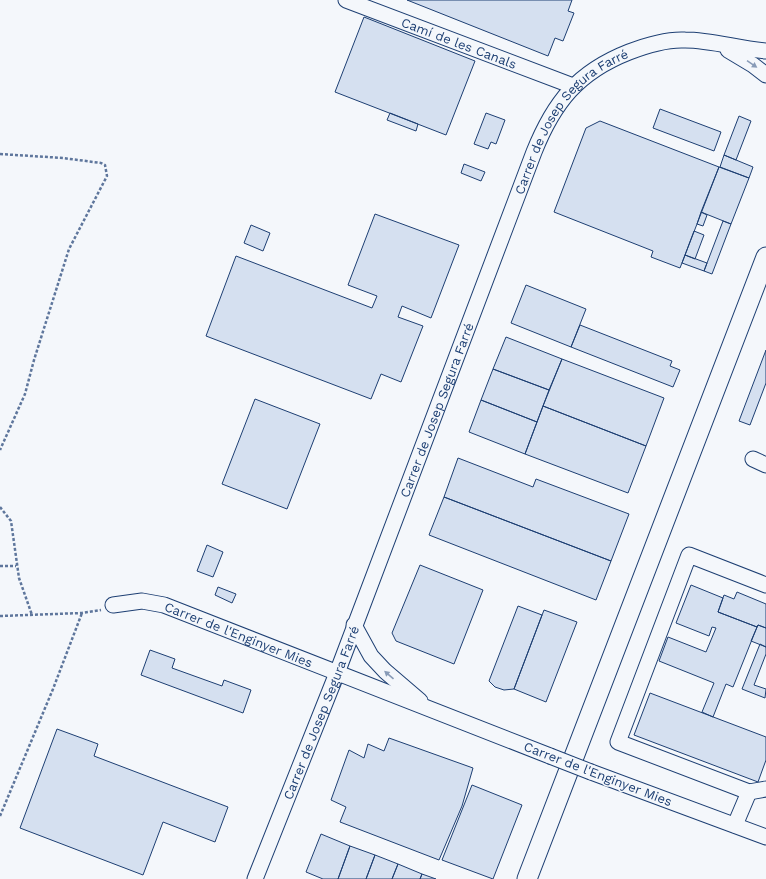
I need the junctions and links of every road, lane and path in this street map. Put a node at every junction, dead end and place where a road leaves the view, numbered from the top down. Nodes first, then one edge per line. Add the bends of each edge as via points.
1 (346, 0) edge
2 (711, 42) junction
3 (766, 51) edge
4 (766, 75) edge
5 (573, 86) junction
6 (0, 154) edge
7 (766, 257) edge
8 (0, 450) edge
9 (0, 507) edge
10 (0, 566) edge
11 (16, 566) junction
12 (766, 585) edge
13 (113, 605) joint
14 (82, 613) junction
15 (32, 615) junction
16 (0, 616) edge
17 (354, 624) junction
18 (337, 673) junction
19 (430, 709) junction
20 (766, 789) edge
21 (749, 792) junction
22 (0, 816) edge
23 (735, 826) junction
24 (766, 837) edge
25 (255, 879) edge
26 (527, 879) edge

1 - 5 street, Camí de les Canals
2 - 3 street, Carrer de Josep Segura Farré via 746,50
2 -> 4 street, Carrer de Josep Segura Farré via 735,54
2 - 5 street, Carrer de Josep Segura Farré via 684,39 637,49 595,68
5 - 17 street, Carrer de Josep Segura Farré via 554,109 542,133
6 - 8 path via 102,163 107,172 69,248 24,398
7 - 26 main road
9 - 11 path via 11,521
10 - 11 path
11 - 15 path via 22,591
12 - 21 street via 690,555 618,742
13 - 14 path via 95,612
13 - 18 street, Carrer de l'Enginyer Mies via 142,601 164,605
14 - 15 path
14 - 22 path
15 - 16 path
17 - 18 street, Carrer de Josep Segura Farré
19 -> 17 street, Carrer de l'Enginyer Mies via 371,656
18 - 19 street, Carrer de l'Enginyer Mies
18 - 25 street, Carrer de Josep Segura Farré
19 - 23 street, Carrer de l'Enginyer Mies, bridge
20 - 21 street
21 - 23 street
23 - 24 street, Carrer de l'Enginyer Mies

